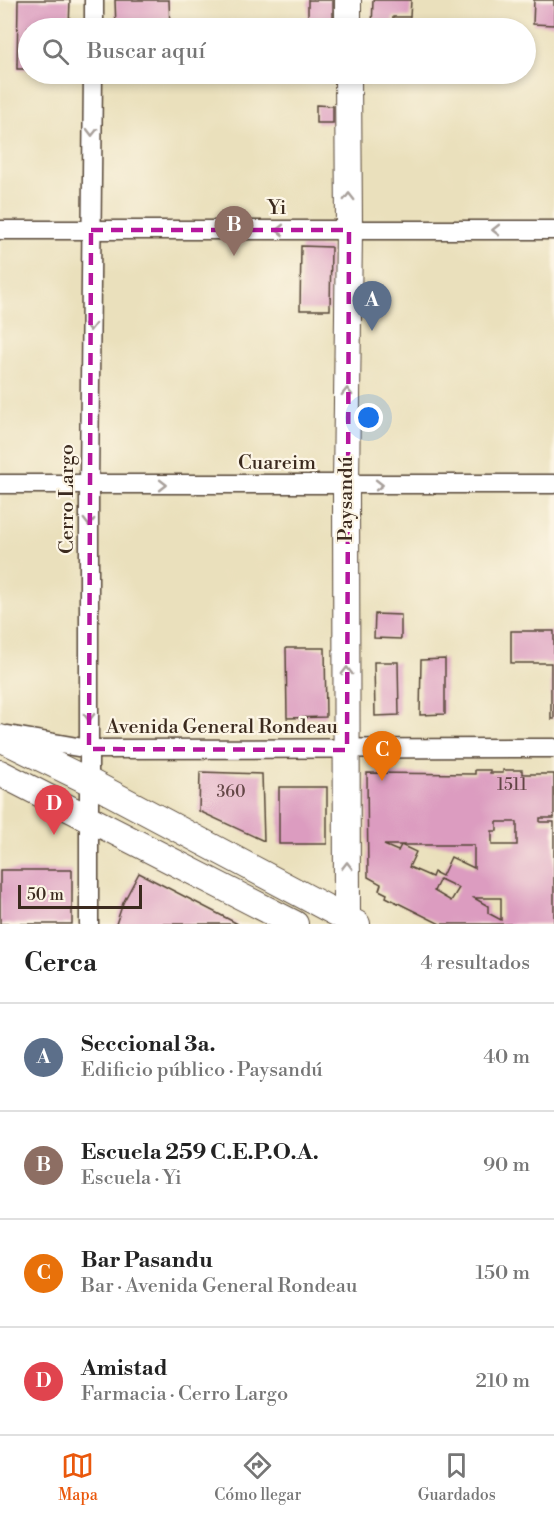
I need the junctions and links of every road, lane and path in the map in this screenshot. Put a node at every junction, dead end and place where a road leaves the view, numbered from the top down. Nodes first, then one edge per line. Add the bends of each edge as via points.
1 (94, 0) edge
2 (348, 0) edge
3 (94, 18) edge
4 (348, 18) edge
5 (93, 84) edge
6 (348, 84) edge
7 (0, 230) edge
8 (91, 230) junction
9 (349, 230) junction
10 (554, 230) edge
11 (0, 484) edge
12 (89, 484) junction
13 (554, 484) edge
14 (346, 486) junction
15 (0, 733) edge
16 (0, 738) edge
17 (554, 748) edge
18 (89, 749) junction
19 (347, 750) junction
20 (0, 773) edge
21 (90, 782) junction
22 (89, 818) junction
23 (351, 922) edge
24 (89, 924) edge
25 (295, 924) edge

1 - 3 street
2 - 4 street
5 -> 8 street, Cerro Largo
9 -> 6 street, Paysandú
7 - 8 street, Yi
9 -> 8 street, Yi
8 -> 12 street, Cerro Largo
10 -> 9 street, Yi
14 -> 9 street, Paysandú
11 - 12 street, Cuareim
12 -> 14 street, Cuareim
12 -> 18 street, Cerro Largo
14 -> 13 street, Cuareim
19 -> 14 street, Paysandú
15 - 18 street, Avenida General Rondeau
16 - 21 street
17 - 19 street, Avenida General Rondeau
18 - 19 street, Avenida General Rondeau
18 - 21 street, Cerro Largo
23 -> 19 street, Paysandú
20 - 22 street
21 - 22 street, Cerro Largo
21 - 23 street
22 - 24 street, Cerro Largo
22 - 25 street

